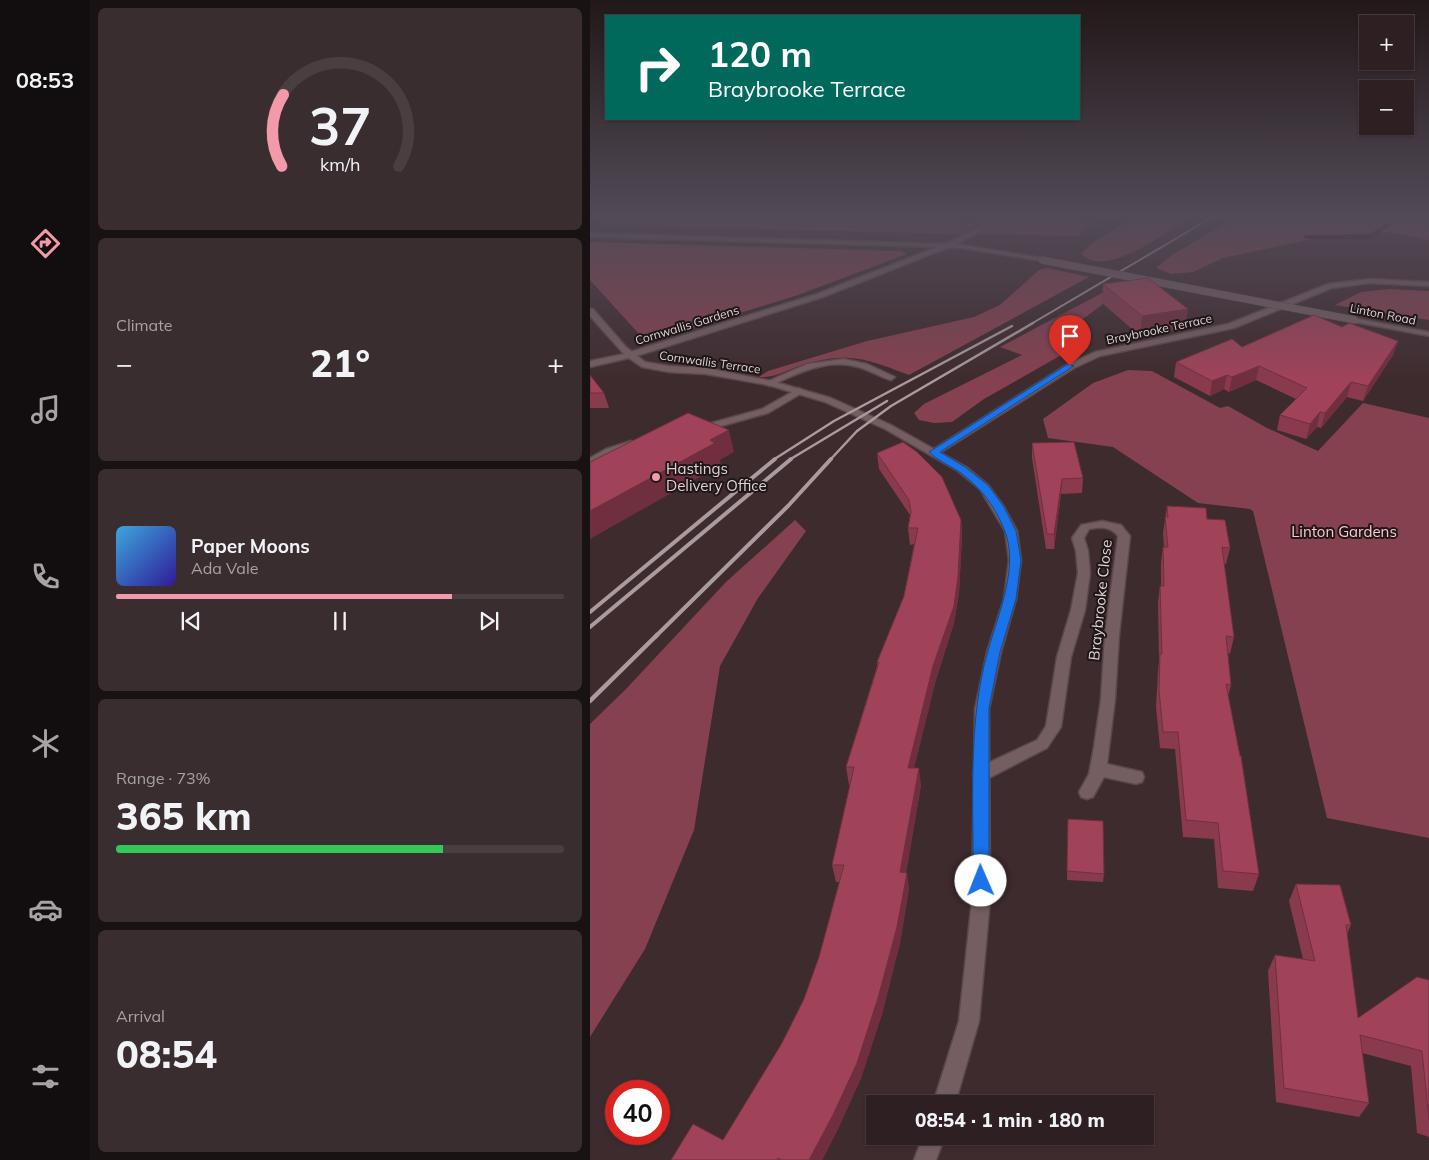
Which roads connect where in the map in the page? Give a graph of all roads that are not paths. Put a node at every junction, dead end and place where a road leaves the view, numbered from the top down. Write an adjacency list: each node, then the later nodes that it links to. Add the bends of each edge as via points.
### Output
1 (885, 272): 6 (street, Cornwallis Gardens, via 791,307)
2 (1105, 272): 5 (street, Linton Road, bridge)
3 (1429, 284): 13 (street, Braybrooke Terrace, via 1393,281 1331,286 1230,326 1098,354 1070,366)
4 (590, 311): 6 (street, Cornwallis Gardens)
5 (1429, 334)
6 (630, 355): 7 (street); 9 (street, Cornwallis Terrace, via 653,367 706,371)
7 (590, 364)
8 (891, 377): 9 (street, via 857,363 840,361 806,367)
9 (769, 383): 10 (street, Cornwallis Terrace)
10 (799, 391): 11 (street, via 765,411); 13 (street, Cornwallis Terrace, via 828,400 888,427)
11 (689, 431)
12 (642, 442): 14 (street, via 623,446)
13 (934, 452): 16 (street, Cornwallis Terrace, via 984,487 1011,531 1015,560 1010,599 982,708)
14 (590, 462)
15 (1098, 769): 16 (street, Braybrooke Close, via 1124,536 1121,530 1100,523 1085,527 1078,538 1084,573 1078,610 1064,657 1053,728 1042,744); 17 (street); 18 (street, Braybrooke Close)
16 (981, 774): 19 (street, Cornwallis Terrace, via 981,900 968,1020)
17 (1136, 777)
18 (1087, 792)
19 (947, 1095)
20 (931, 1145): 21 (street)
21 (925, 1160)

